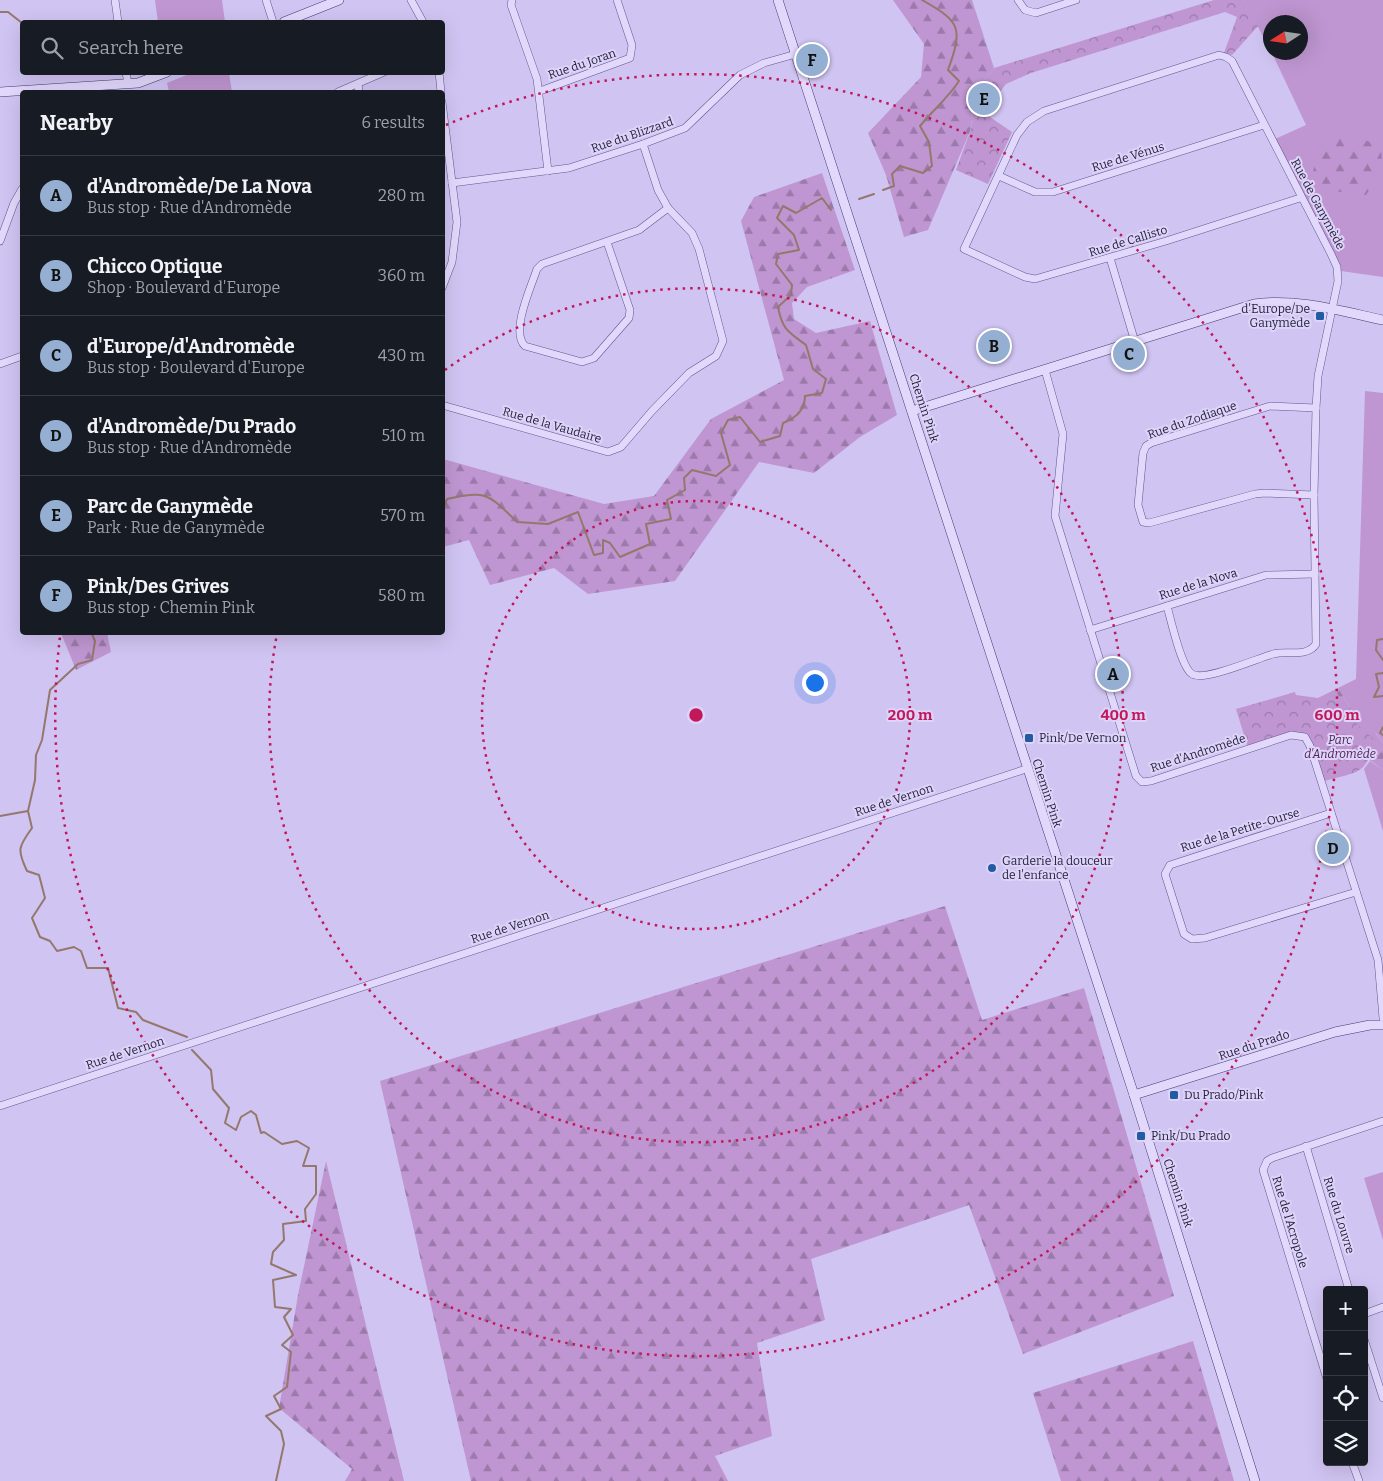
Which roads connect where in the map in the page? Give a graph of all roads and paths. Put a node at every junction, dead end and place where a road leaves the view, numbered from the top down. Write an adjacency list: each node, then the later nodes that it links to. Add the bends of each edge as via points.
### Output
1 (115, 0): 10 (street)
2 (266, 0): 11 (street)
3 (339, 0): 12 (main road)
4 (411, 0): 13 (street)
5 (512, 0): 25 (street, Rue du Joran)
6 (616, 0): 25 (street, Rue du Joran, via 632,45 630,58)
7 (778, 0): 14 (main road, Chemin Pink)
8 (1018, 0): 9 (street, via 1025,10 1036,12)
9 (1076, 0)
10 (118, 20)
11 (272, 20)
12 (289, 20)
13 (423, 20)
14 (796, 54): 30 (street, Rue du Blizzard, via 764,63 740,75 685,128); 50 (main road, Chemin Pink)
15 (126, 75): 19 (street)
16 (161, 75): 19 (main road)
17 (378, 75): 20 (street)
18 (439, 75): 24 (street)
19 (128, 84): 21 (main road)
20 (358, 84): 22 (street); 23 (street)
21 (50, 90)
22 (343, 90)
23 (359, 90)
24 (441, 90)
25 (540, 91): 31 (street, Rue du Joran)
26 (0, 92): 27 (main road)
27 (20, 92)
28 (1264, 125): 32 (street, Rue de Vénus, via 1053,192 1035,192); 32 (street, Rue de Ganymède, via 1232,62 1226,56 1218,55 1039,113 1021,130); 35 (street, Rue de Ganymède)
29 (445, 126): 33 (street)
30 (643, 144): 31 (street, Rue du Blizzard, via 570,168); 36 (street, Rue de la Vaudaire, via 658,190)
31 (548, 171): 33 (street, Rue du Blizzard)
32 (999, 176): 39 (street, Rue de Ganymède)
33 (452, 183): 41 (street, via 457,222 452,262)
34 (20, 192): 37 (street)
35 (1300, 198): 40 (street, Rue de Callisto); 42 (street, Rue de Ganymède, via 1336,267 1338,281)
36 (668, 208): 38 (street, via 639,230); 48 (street, Rue de la Vaudaire, via 692,233 699,248 723,341 716,356 689,373 621,447 608,452 593,449)
37 (0, 241)
38 (607, 242): 38 (street, via 542,264 537,269 518,331 520,342 582,362 594,358 629,318 630,310)
39 (964, 249): 40 (street, Rue de Callisto, via 1035,279)
40 (1110, 258): 44 (street)
41 (445, 280)
42 (1333, 310): 43 (main road); 44 (main road, via 1286,302 1254,304); 49 (street, Rue de Ganymède, via 1318,376)
43 (1383, 320)
44 (1135, 342): 47 (main road)
45 (20, 357): 46 (street)
46 (0, 364)
47 (1046, 370): 50 (main road); 54 (street, Rue d'Andromède, via 1063,434 1055,516)
48 (445, 405)
49 (1316, 408): 51 (street, Rue de Ganymède); 51 (street, Rue du Zodiaque, via 1270,406 1151,443 1143,453 1138,510 1143,522 1149,523 1266,492)
50 (912, 411): 55 (main road, Chemin Pink)
51 (1314, 495): 52 (street, Rue de Ganymède)
52 (1314, 574): 53 (street, Rue de la Nova, via 1266,575); 53 (street, Rue de Ganymède, via 1314,647 1306,652 1274,654 1207,675 1195,676 1187,669)
53 (1167, 606): 54 (street, Rue de la Nova)
54 (1090, 630): 56 (street, Rue d'Andromède, via 1136,776 1142,782 1297,734 1305,737 1310,746)
55 (1026, 769): 60 (main road, Chemin Pink); 61 (street, Rue de Vernon)
56 (1331, 813): 57 (street, Rue d'Andromède); 57 (street, Rue de la Petite-Ourse, via 1170,865 1165,874 1184,934 1192,939 1205,938)
57 (1356, 892): 58 (street, Rue d'Andromède, via 1379,966)
58 (1383, 1018)
59 (1383, 1025): 60 (main road, Rue du Prado, via 1335,1032)
60 (1134, 1095): 71 (main road, Chemin Pink)
61 (0, 1106)
62 (1383, 1121): 63 (street, Rue de l'Acropole)
63 (1306, 1146): 64 (street, Rue du Louvre); 68 (street, Rue de l'Acropole, via 1272,1158 1263,1170)
64 (1349, 1286)
65 (1383, 1307): 66 (street)
66 (1368, 1313)
67 (1368, 1351): 69 (street)
68 (1326, 1376)
69 (1383, 1398)
70 (1353, 1466): 72 (street)
71 (1255, 1481)
72 (1359, 1481)

